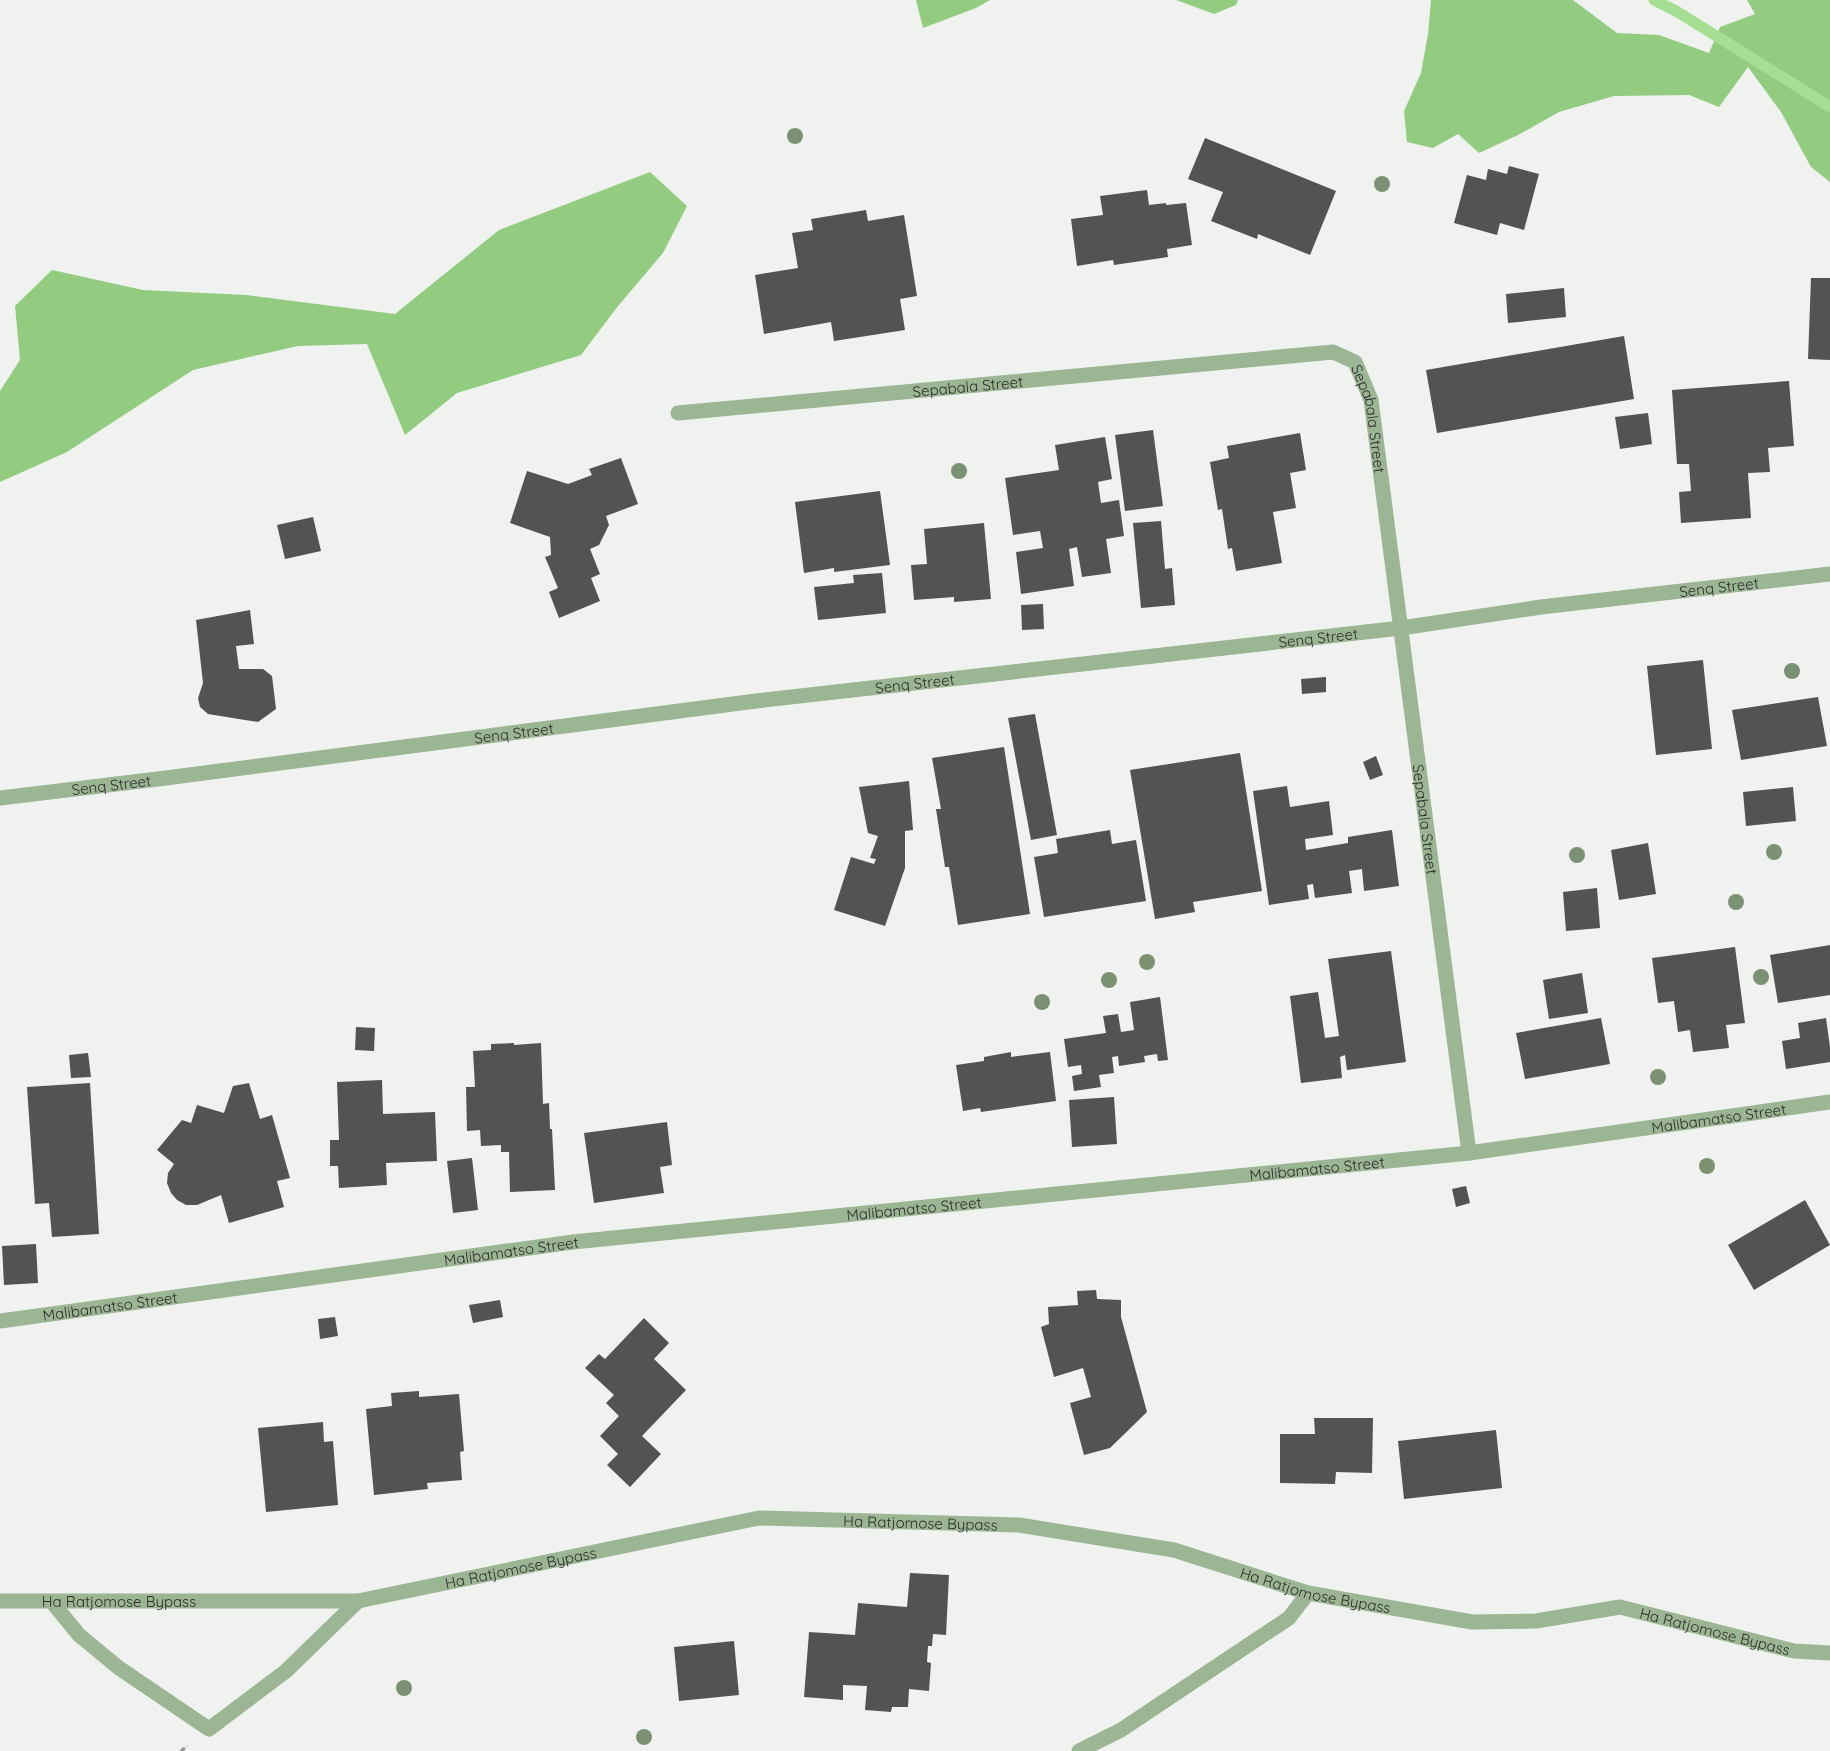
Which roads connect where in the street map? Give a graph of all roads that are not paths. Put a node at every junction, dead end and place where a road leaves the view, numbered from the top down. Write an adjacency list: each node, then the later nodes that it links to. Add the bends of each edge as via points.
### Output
1 (678, 413): 3 (street, Sepabala Street, via 1333,352 1355,362 1371,400)
2 (1830, 574): 3 (street, Senq Street, via 1541,607)
3 (1402, 628): 4 (street, Senq Street, via 756,701); 6 (street, Sepabala Street)
4 (0, 798)
5 (1830, 1102): 6 (street, Malibamatso Street)
6 (1469, 1153): 7 (street, Malibamatso Street, via 574,1242)
7 (0, 1321)
8 (1308, 1594): 10 (street, Ha Ratjomose Bypass, via 1174,1550 1019,1525 759,1518); 12 (street, Ha Ratjomose Bypass, via 1472,1622 1536,1620 1620,1607 1794,1651); 13 (street, via 1289,1618 1120,1730)
9 (0, 1601): 11 (street, Ha Ratjomose Bypass)
10 (358, 1601): 11 (street, Ha Ratjomose Bypass); 11 (street, via 286,1672 209,1730 119,1668 79,1635)
11 (52, 1602)
12 (1830, 1653)
13 (1079, 1751)

